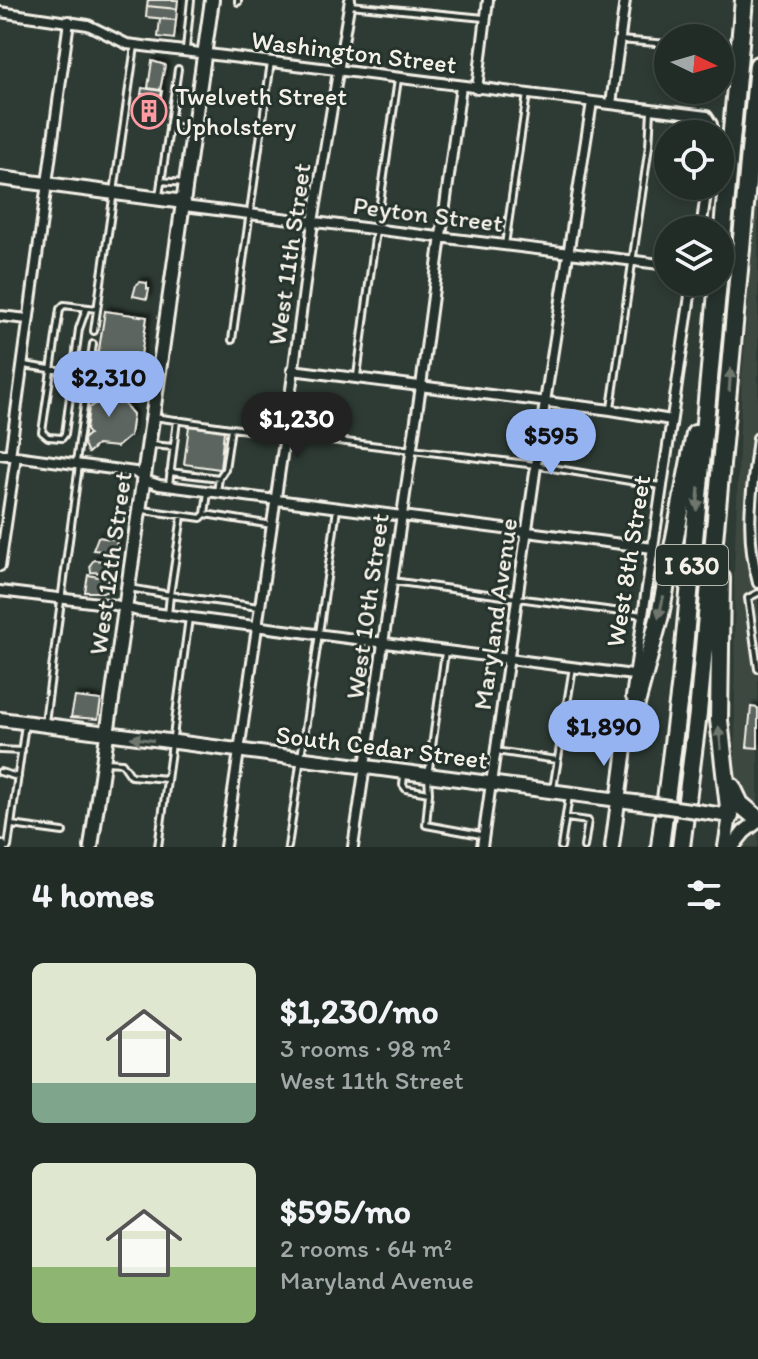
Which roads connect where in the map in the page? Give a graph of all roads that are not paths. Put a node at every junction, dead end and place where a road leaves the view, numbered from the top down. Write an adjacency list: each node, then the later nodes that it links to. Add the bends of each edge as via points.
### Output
1 (191, 0): 13 (lane)
2 (212, 0): 14 (main road, West 12th Street)
3 (488, 0): 8 (street)
4 (625, 0): 10 (street)
5 (744, 0): 38 (highway)
6 (350, 2): 8 (lane); 18 (street, West 11th Street)
7 (0, 12): 9 (street, Washington Street)
8 (486, 18): 21 (street)
9 (69, 21): 12 (street, Washington Street); 32 (street)
10 (620, 40): 11 (lane); 24 (street)
11 (654, 43)
12 (135, 46): 13 (street, Washington Street); 33 (lane)
13 (185, 52): 14 (street, Washington Street)
14 (205, 53): 15 (street, Washington Street); 28 (main road, West 12th Street)
15 (271, 62): 18 (street, Washington Street); 37 (lane)
16 (758, 65): 66 (highway, I 630, one-way to 16)
17 (178, 69): 27 (lane)
18 (338, 69): 19 (street, Washington Street); 39 (street, West 11th Street)
19 (398, 78): 20 (street, Washington Street); 35 (lane)
20 (461, 86): 21 (street, Washington Street); 41 (street, West 10th Street)
21 (477, 89): 22 (street, Washington Street)
22 (527, 94): 23 (street, Washington Street); 42 (lane)
23 (592, 102): 24 (street, Washington Street); 43 (street, Maryland Avenue)
24 (611, 104): 25 (street, Washington Street)
25 (652, 108): 26 (street, Washington Street); 44 (lane)
26 (710, 120)
27 (169, 126): 28 (lane); 30 (lane)
28 (194, 129): 31 (main road, West 12th Street)
29 (0, 178): 32 (main road, Peyton Street)
30 (161, 181): 31 (lane); 34 (lane)
31 (187, 184): 36 (main road, West 12th Street)
32 (47, 185): 33 (main road, Peyton Street); 51 (street)
33 (114, 192): 34 (main road, Peyton Street); 49 (lane)
34 (158, 198): 36 (main road, Peyton Street)
35 (380, 203)
36 (184, 204): 37 (street, Peyton Street); 65 (main road, West 12th Street)
37 (249, 214): 39 (street, Peyton Street); 54 (lane)
38 (724, 216)
39 (313, 222): 40 (street, Peyton Street); 58 (street, West 11th Street)
40 (376, 229): 41 (street, Peyton Street); 61 (lane)
41 (440, 237): 42 (street, Peyton Street); 62 (street, West 10th Street)
42 (505, 245): 43 (street, Peyton Street)
43 (570, 253): 44 (street, Peyton Street); 63 (street, Maryland Avenue)
44 (632, 261): 45 (street, Peyton Street); 64 (lane)
45 (654, 263)
46 (690, 296): 68 (street, West 8th Street)
47 (717, 296): 53 (highway, I 630)
48 (86, 309): 49 (lane); 57 (lane, via 60,309); 59 (lane)
49 (97, 309): 52 (lane)
50 (0, 316): 51 (street)
51 (28, 319): 56 (street)
52 (94, 331)
53 (713, 338): 120 (highway, one-way to 120, via 666,585); 157 (highway, I 630, one-way to 157)
54 (232, 340)
55 (93, 344): 60 (lane)
56 (22, 364): 57 (lane); 76 (street)
57 (51, 370): 59 (lane); 59 (lane, via 42,432 48,437 65,434)
58 (292, 370): 61 (street); 70 (street, West 11th Street)
59 (73, 373): 60 (lane)
60 (88, 375): 77 (lane)
61 (357, 378): 62 (street)
62 (421, 386): 63 (street); 75 (street, West 10th Street)
63 (545, 402): 64 (street); 78 (street, Maryland Avenue)
64 (611, 410): 68 (street)
65 (153, 416): 67 (lane); 72 (main road, West 12th Street)
66 (727, 416): 130 (highway, one-way to 66, via 718,670); 158 (highway, I 630)
67 (177, 420): 69 (lane); 74 (lane)
68 (671, 420): 83 (street, West 8th Street)
69 (231, 428): 70 (lane); 81 (lane)
70 (285, 435): 75 (lane); 85 (street, West 11th Street)
71 (758, 438): 73 (street)
72 (149, 445): 74 (lane); 80 (main road, West 12th Street)
73 (758, 445): 96 (street, via 749,543)
74 (173, 447): 79 (lane)
75 (411, 448): 78 (lane); 89 (street, West 10th Street)
76 (8, 456): 77 (street); 94 (street)
77 (78, 465): 80 (street, via 135,472); 101 (lane)
78 (537, 465): 83 (lane); 92 (street, Maryland Avenue)
79 (170, 472): 81 (lane); 82 (lane)
80 (144, 478): 82 (street); 87 (main road, West 12th Street)
81 (219, 478): 84 (lane)
82 (169, 486): 84 (street)
83 (662, 487): 93 (street, West 8th Street)
84 (212, 491): 85 (street); 88 (lane)
85 (276, 499): 86 (street); 91 (street, West 11th Street)
86 (338, 506): 89 (street); 109 (lane)
87 (140, 509): 90 (lane); 97 (main road, West 12th Street)
88 (205, 514): 90 (lane); 91 (lane)
89 (401, 514): 92 (street); 95 (street, West 10th Street)
90 (182, 516): 100 (lane)
91 (272, 525): 104 (street, West 11th Street)
92 (527, 532): 93 (street); 102 (street, Maryland Avenue)
93 (653, 548): 106 (street, West 8th Street)
94 (0, 566)
95 (392, 581): 102 (lane); 110 (street, West 10th Street)
96 (758, 583)
97 (129, 587): 100 (lane); 103 (main road, West 12th Street)
98 (0, 591): 101 (street)
99 (758, 593): 114 (lane, via 748,598)
100 (170, 595): 104 (lane); 105 (lane)
101 (61, 598): 103 (street); 118 (lane)
102 (517, 598): 106 (lane); 112 (street, Maryland Avenue)
103 (126, 607): 105 (street); 119 (main road, West 12th Street)
104 (260, 607): 108 (street, West 11th Street)
105 (168, 615): 107 (street)
106 (643, 615): 115 (street, West 8th Street)
107 (189, 618): 108 (street); 121 (lane)
108 (257, 626): 109 (street); 125 (street, West 11th Street)
109 (321, 635): 110 (street); 126 (lane)
110 (382, 642): 111 (street); 129 (street, West 10th Street)
111 (445, 650): 112 (street); 133 (lane)
112 (509, 657): 113 (street); 124 (street, Maryland Avenue)
113 (573, 666): 115 (street); 127 (lane)
114 (758, 669)
115 (633, 675): 120 (street, West 8th Street)
116 (0, 719): 117 (main road, South Cedar Street)
117 (26, 721): 118 (main road, South Cedar Street); 123 (lane)
118 (44, 724): 119 (main road, South Cedar Street)
119 (108, 734): 121 (main road, South Cedar Street, one-way to 119); 128 (main road, West 12th Street)
120 (626, 741): 140 (main road, West 8th Street)
121 (174, 743): 125 (main road, South Cedar Street); 135 (lane)
122 (0, 750): 123 (lane)
123 (22, 751): 134 (lane)
124 (495, 751): 127 (lane); 136 (street, Maryland Avenue)
125 (239, 752): 126 (main road, South Cedar Street); 150 (street, West 11th Street)
126 (300, 759): 129 (main road, South Cedar Street); 151 (lane)
127 (557, 760): 137 (lane)
128 (104, 761): 135 (lane, via 122,763 131,776); 148 (main road, West 12th Street)
129 (364, 768): 132 (main road, South Cedar Street); 152 (street, West 10th Street)
130 (725, 768): 141 (highway); 143 (highway, via 740,804)
131 (0, 772): 134 (lane)
132 (404, 773): 133 (main road, South Cedar Street); 138 (lane, via 404,788)
133 (428, 776): 136 (main road, South Cedar Street); 138 (lane)
134 (18, 777): 144 (lane)
135 (168, 779): 149 (lane)
136 (490, 783): 137 (main road, South Cedar Street); 146 (street, Maryland Avenue)
137 (553, 791): 139 (main road, South Cedar Street)
138 (429, 793): 146 (lane, via 429,827)
139 (569, 793): 140 (main road, South Cedar Street); 142 (lane)
140 (618, 800): 141 (main road, South Cedar Street, bridge); 156 (main road, West 8th Street)
141 (730, 816): 143 (street, South Cedar Street); 159 (main road)
142 (566, 818): 154 (lane); 155 (lane, via 588,821)
143 (758, 820): 160 (main road)
144 (12, 825): 145 (lane); 147 (lane)
145 (63, 832)
146 (484, 835): 153 (street, Maryland Avenue)
147 (8, 847)
148 (91, 847)
149 (158, 847)
150 (225, 847)
151 (288, 847)
152 (353, 847)
153 (482, 847)
154 (561, 847)
155 (584, 847)
156 (612, 847)
157 (660, 847)
158 (681, 847)
159 (725, 847)
160 (732, 847)

